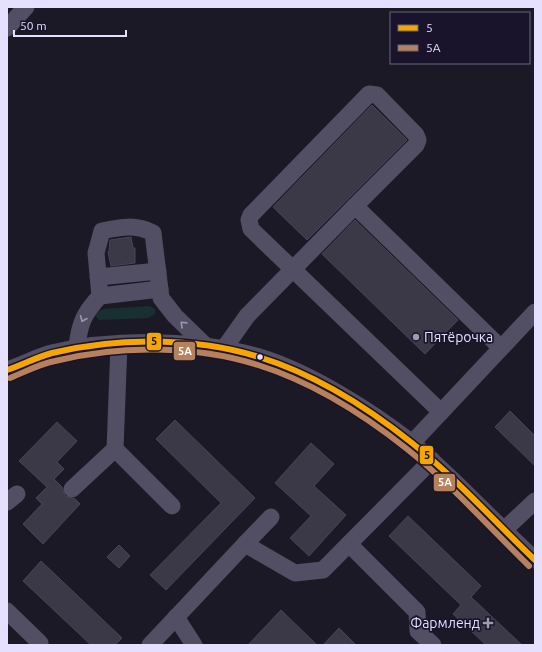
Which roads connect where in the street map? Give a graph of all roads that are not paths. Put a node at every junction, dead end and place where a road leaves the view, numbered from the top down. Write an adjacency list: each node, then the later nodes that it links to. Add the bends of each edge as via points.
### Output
1 (26, 7): 2 (street)
2 (7, 28)
3 (355, 206): 4 (street); 4 (street, via 416,145 418,140 416,135 373,93 369,94 251,215 251,229); 12 (street)
4 (293, 270): 13 (street); 15 (street)
5 (158, 271): 6 (street); 6 (street, via 153,233 142,227 126,226 102,231 96,253); 7 (street)
6 (98, 277): 8 (street)
7 (161, 293): 8 (street); 13 (street, one-way to 7, via 175,316)
8 (100, 296): 11 (street, one-way to 11, via 86,311 78,330)
9 (535, 312): 12 (street)
10 (119, 344): 11 (street); 13 (street, via 163,343); 17 (street)
11 (77, 348): 14 (street, via 51,353)
12 (501, 348): 15 (street)
13 (216, 349): 16 (street, via 258,357 281,365 320,384)
14 (7, 370)
15 (440, 412): 16 (street)
16 (412, 443): 18 (street)
17 (115, 449): 19 (street); 21 (street)
18 (432, 460): 23 (street); 25 (street)
19 (72, 489)
20 (535, 501): 23 (street)
21 (172, 506)
22 (271, 517): 24 (street)
23 (504, 530): 26 (street)
24 (245, 544): 25 (street, via 294,573 323,570); 28 (street)
25 (349, 544): 32 (street, via 417,612 418,631)
26 (535, 560)
27 (7, 611): 29 (street, via 40,643)
28 (176, 618): 30 (street); 31 (street)
29 (38, 645)
30 (150, 645)
31 (194, 645)
32 (433, 645)

